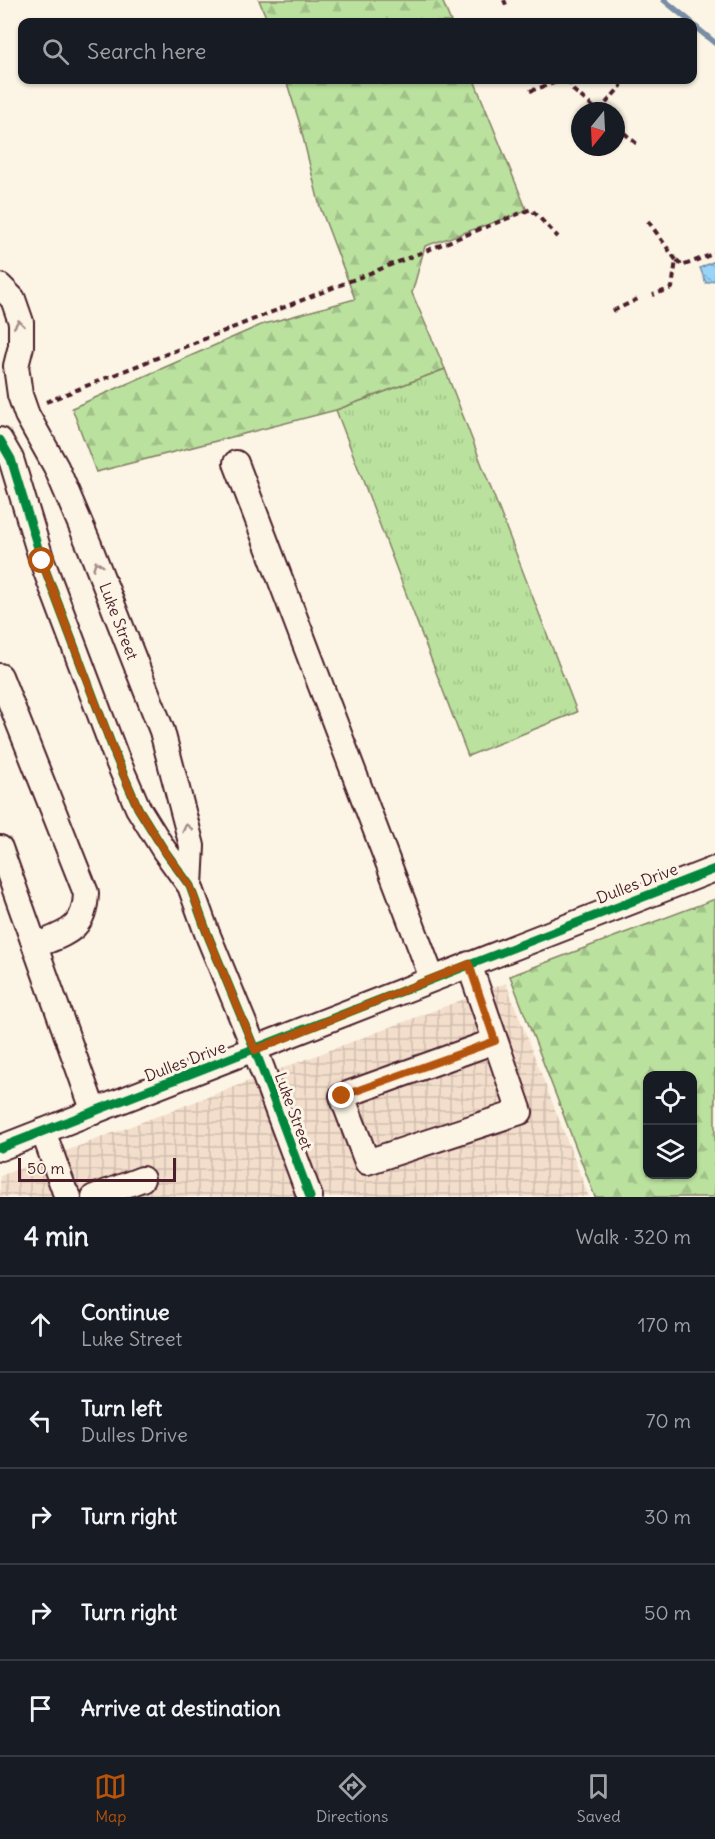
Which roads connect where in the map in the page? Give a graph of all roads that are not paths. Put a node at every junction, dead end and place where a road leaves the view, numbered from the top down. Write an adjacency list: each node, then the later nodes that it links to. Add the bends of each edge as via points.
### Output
1 (0, 286): 2 (street, Luke Street, one-way to 1, via 21,345 21,322 13,299)
2 (8, 375): 8 (street, Luke Street, one-way to 2, via 192,846 162,731 56,467)
3 (0, 440): 8 (street, Luke Street, via 11,459 42,561 134,797)
4 (236, 463): 11 (street)
5 (0, 676): 9 (street, via 86,894 82,920 72,930)
6 (0, 848): 9 (street)
7 (715, 869): 10 (street, Dulles Drive)
8 (190, 886): 13 (street, Luke Street)
9 (35, 946): 14 (street)
10 (469, 964): 11 (street, Dulles Drive); 12 (street)
11 (432, 978): 13 (street, Dulles Drive)
12 (495, 1041): 12 (street, via 520,1112 367,1162 342,1096)
13 (255, 1050): 14 (street, Dulles Drive); 20 (street, Luke Street)
14 (94, 1112): 15 (street, Dulles Drive)
15 (43, 1131): 16 (street, Dulles Drive); 18 (street)
16 (0, 1148)
17 (142, 1179): 19 (street)
18 (69, 1197)
19 (94, 1197)
20 (310, 1197)

